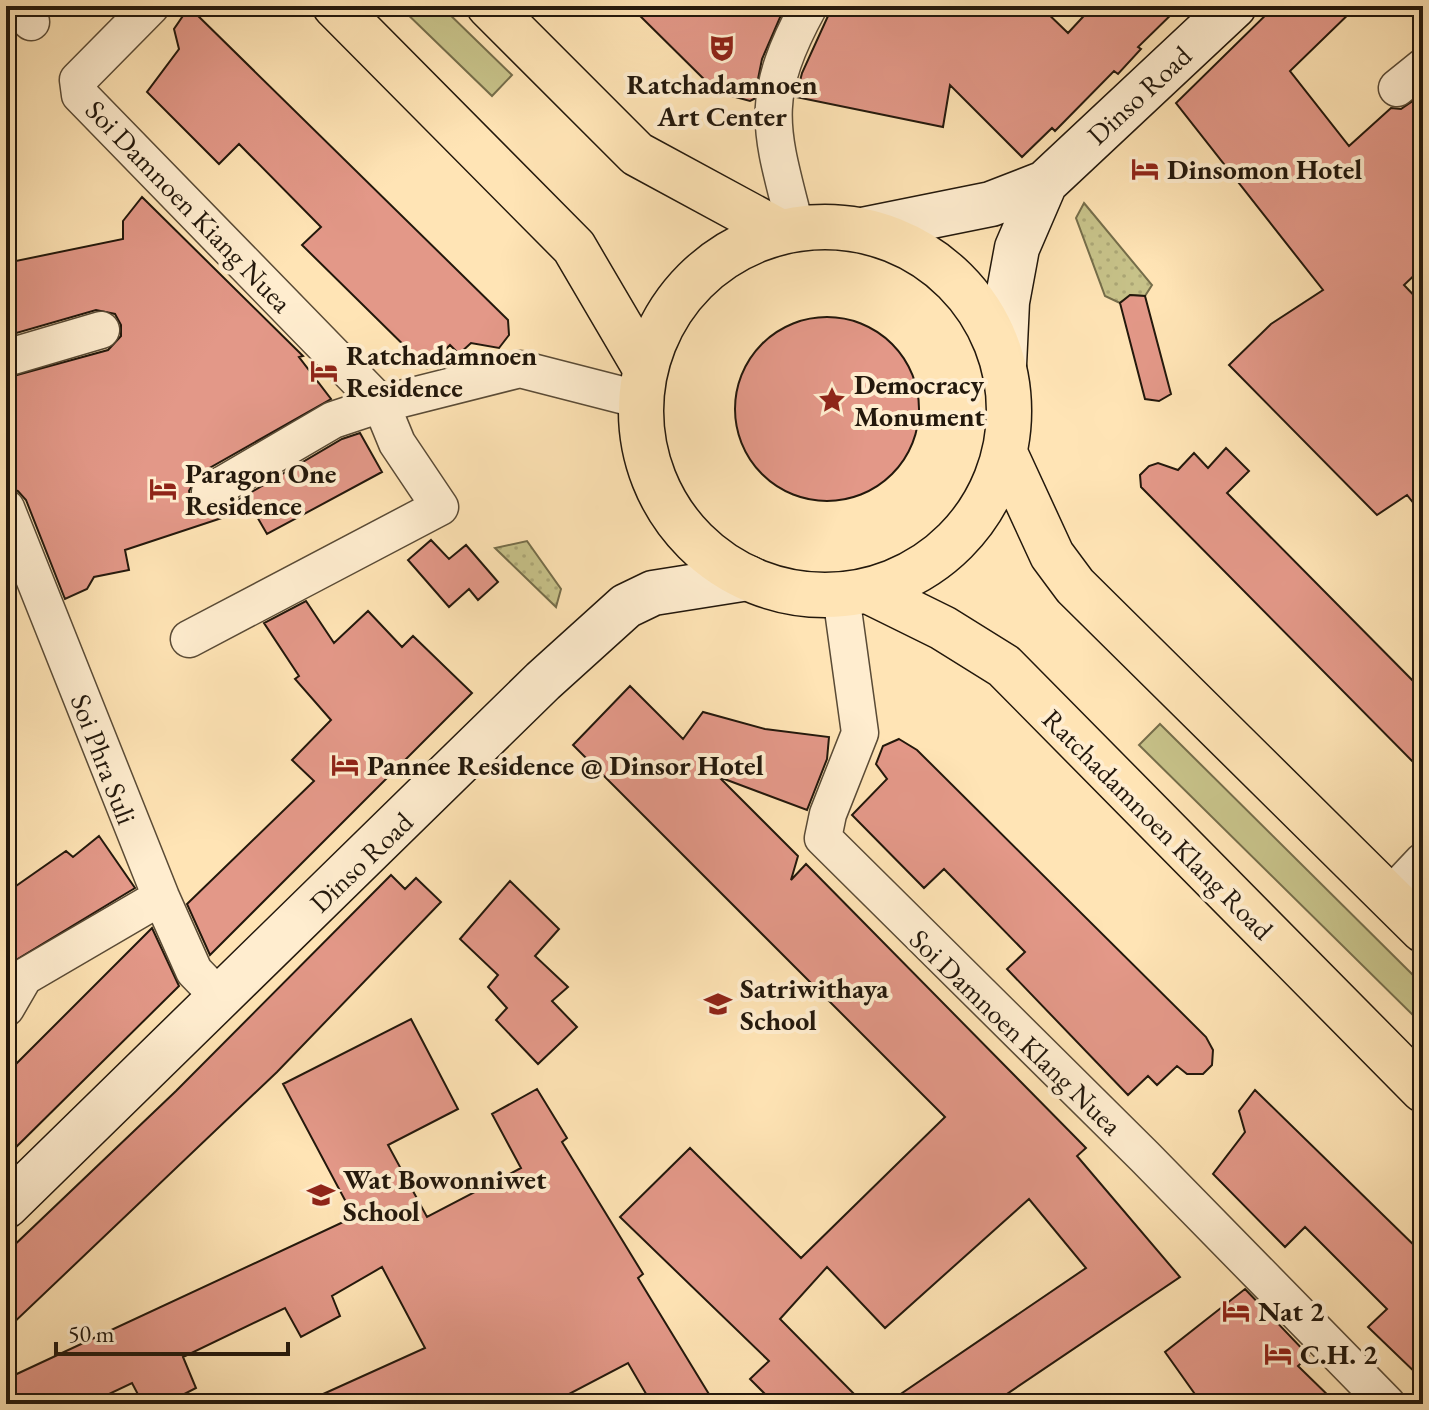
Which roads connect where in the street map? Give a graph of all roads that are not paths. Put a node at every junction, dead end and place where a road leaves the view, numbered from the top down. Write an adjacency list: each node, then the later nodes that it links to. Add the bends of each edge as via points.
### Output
1 (151, 6): 13 (street, Soi Damnoen Kiang Nuea, via 78,80 77,90)
2 (335, 6): 12 (main road, via 574,247)
3 (489, 6): 7 (main road, via 637,154)
4 (809, 6): 7 (street, via 779,70 772,107)
5 (1234, 6): 6 (main road, Dinso Road)
6 (1045, 183): 8 (main road, Dinso Road, via 991,204); 11 (main road, Dinso Road, via 1017,248)
7 (787, 230): 8 (main road); 12 (main road, via 729,253 689,289 666,316)
8 (862, 230): 11 (main road, via 921,254 964,290 988,325)
9 (101, 330): 10 (street)
10 (6, 358)
11 (1004, 365): 14 (main road, via 1010,410)
12 (643, 384): 13 (street, via 520,369); 17 (main road, via 644,445 660,493 697,543)
13 (381, 404): 15 (street, via 333,420); 19 (street, via 397,443 440,507)
14 (1005, 453): 18 (main road, via 992,490 970,526 931,563 899,580); 22 (main road, via 1052,555 1075,586)
15 (210, 492)
16 (6, 508): 21 (street, Soi Phra Suli)
17 (748, 578): 18 (main road, via 792,592); 24 (main road, Dinso Road, via 653,593 626,606)
18 (855, 593): 26 (main road, Ratchadamnoen Klang Road, via 943,628 1004,666); 28 (street, Soi Damnoen Klang Nuea, via 860,733 823,838)
19 (189, 639)
20 (1423, 861): 22 (street)
21 (161, 897): 24 (street, Soi Phra Suli, via 194,971); 25 (street, via 24,977)
22 (1389, 897): 23 (main road)
23 (1423, 930)
24 (221, 999): 27 (main road, Dinso Road)
25 (6, 1008)
26 (1423, 1090)
27 (6, 1206)
28 (1387, 1404)

